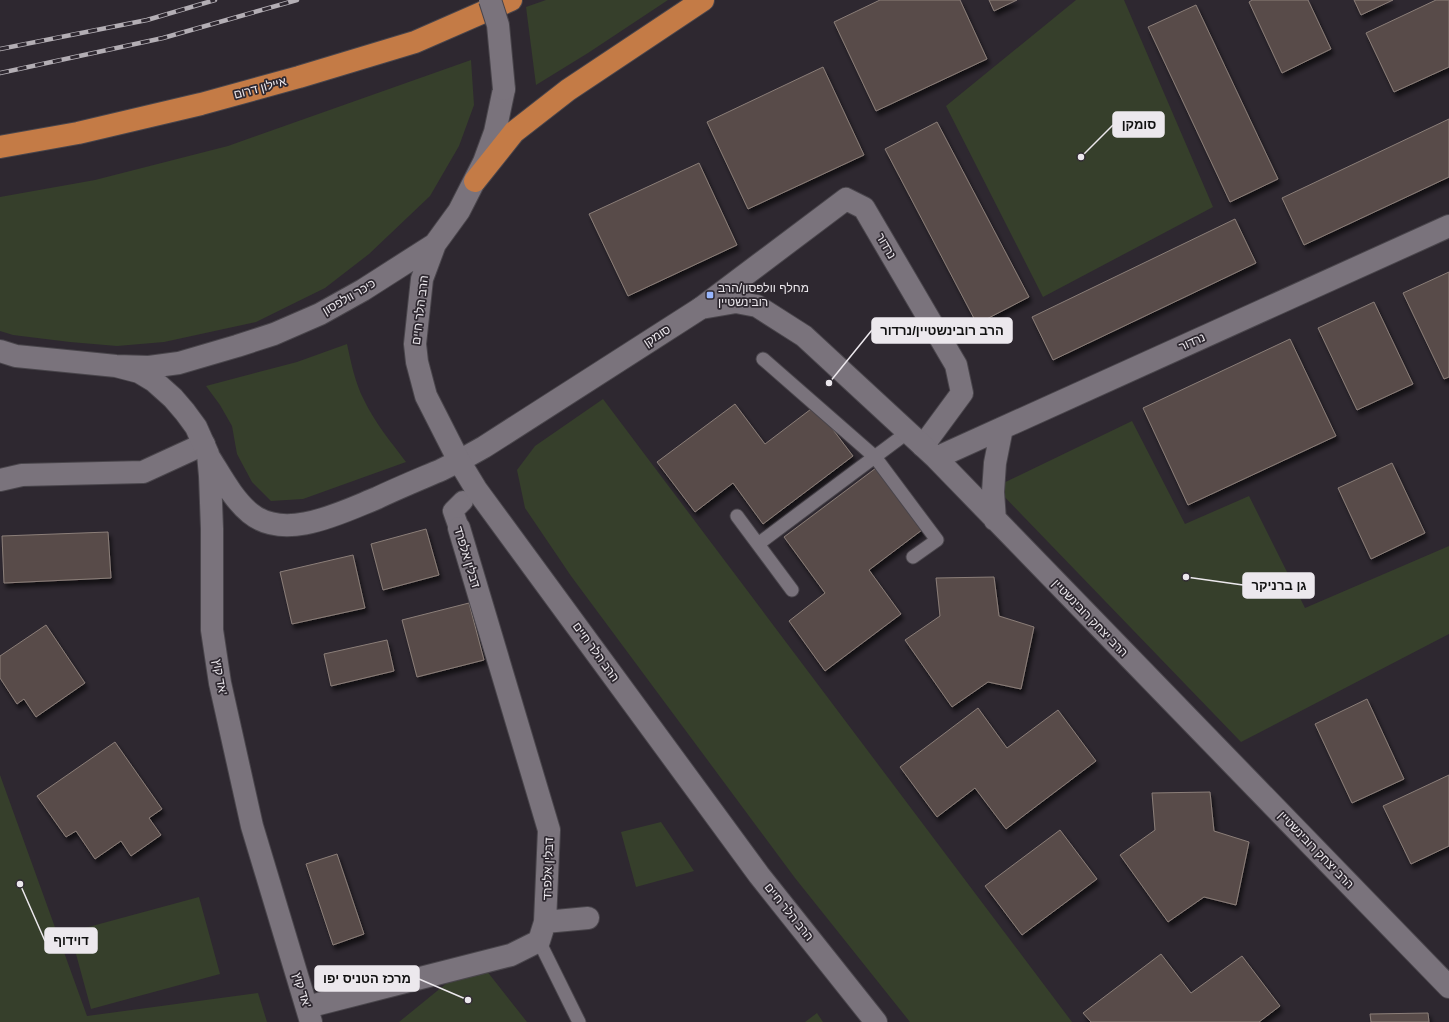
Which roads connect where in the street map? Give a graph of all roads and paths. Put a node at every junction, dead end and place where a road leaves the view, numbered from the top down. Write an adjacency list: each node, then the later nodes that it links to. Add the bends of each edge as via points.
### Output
1 (490, 0): 5 (street, כיכר וולפסון, bridge, via 498,25 504,89 495,132)
2 (511, 0): 4 (highway, איילון דרום, via 415,42 299,77 202,104 86,131)
3 (703, 0): 5 (highway, via 568,90 514,132)
4 (0, 147)
5 (475, 181): 8 (street, כיכר וולפסון, via 459,211)
6 (846, 199): 9 (street, סומקן); 14 (street, נרדור, via 864,208 956,365 962,392)
7 (1449, 226): 13 (street, נרדור)
8 (435, 244): 12 (street, כיכר וולפסון, via 363,290 320,314 274,334 179,363 149,367); 17 (street, הרב הלר חיים, via 422,279 415,344 426,396)
9 (701, 308): 14 (street, הרב יצחק רובינשטיין, via 736,302 757,306 804,336); 17 (street, סומקן)
10 (5, 354): 12 (street, כיכר וולפסון)
11 (763, 359): 16 (lane)
12 (116, 366): 15 (street, אד קוץ', via 139,372 173,398 196,427)
13 (1002, 428): 14 (street, נרדור); 21 (street, via 995,463)
14 (922, 445): 16 (lane); 21 (street, הרב יצחק רובינשטיין)
15 (206, 449): 17 (street, סומקן, via 230,490 251,514 267,522 283,525 328,518); 18 (street, via 143,472 22,474); 29 (street, אד קוץ', via 212,529 212,630 220,683 252,826)
16 (875, 457): 23 (lane); 24 (lane, via 937,540)
17 (459, 461): 31 (street, הרב הלר חיים, via 481,495 759,875)
18 (0, 480)
19 (463, 501): 22 (street, דבלין אלפרד, via 453,511)
20 (737, 516): 23 (lane)
21 (995, 520): 28 (street, הרב יצחק רובינשטיין)
22 (459, 528): 27 (street, דבלין אלפרד, via 549,830)
23 (758, 544): 25 (lane)
24 (914, 557)
25 (792, 590)
26 (588, 918): 27 (street)
27 (542, 931): 29 (street, via 511,955); 30 (lane)
28 (1449, 987)
29 (309, 1014)
30 (579, 1022)
31 (876, 1022)

